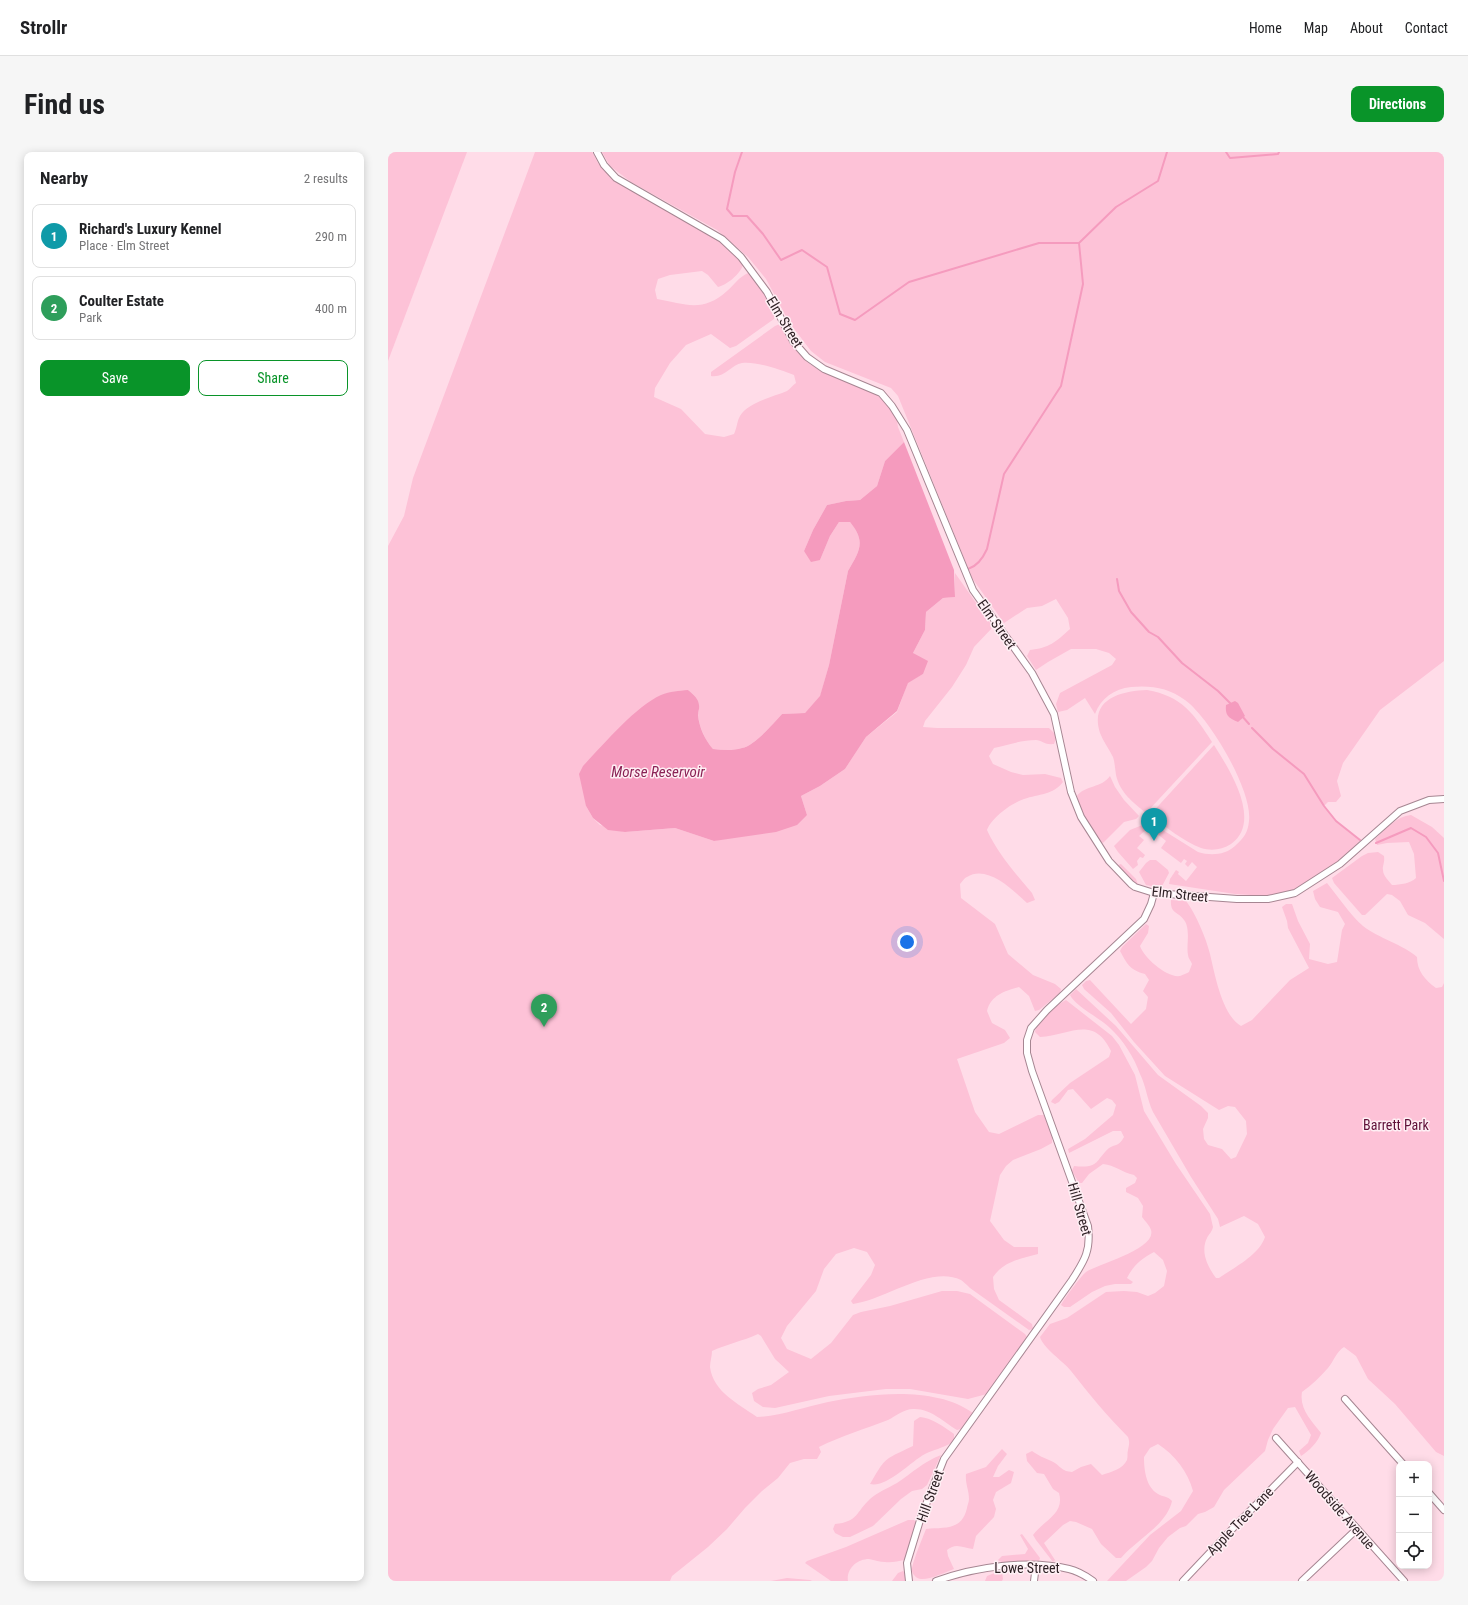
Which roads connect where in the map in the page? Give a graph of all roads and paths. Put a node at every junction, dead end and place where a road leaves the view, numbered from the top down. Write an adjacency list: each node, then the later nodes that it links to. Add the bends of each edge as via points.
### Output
1 (597, 152): 3 (street, Elm Street, via 604,165 616,178 722,239 742,256 767,292 793,341 807,357 824,369 881,393 892,406 907,430 973,590 1032,673 1054,714 1071,792 1081,817 1106,856 1126,880 1135,887)
2 (1444, 799): 3 (street, Elm Street, via 1429,800 1400,811 1340,864 1295,893 1268,900)
3 (1154, 892): 12 (street, Hill Street, via 1144,919 1030,1028 1026,1040 1027,1053 1088,1226 1088,1253 1072,1280 944,1459 921,1517 907,1563)
4 (1345, 1399): 6 (street)
5 (1276, 1438): 7 (street, Woodside Avenue)
6 (1400, 1461)
7 (1298, 1462): 10 (street, Woodside Avenue); 16 (street, Apple Tree Lane)
8 (1432, 1496): 9 (street)
9 (1444, 1510)
10 (1357, 1529): 17 (street); 18 (street, Woodside Avenue)
11 (1036, 1565): 13 (street, Lowe Street, via 989,1568); 14 (street); 15 (street, Lowe Street, via 1070,1569)
12 (909, 1581)
13 (936, 1581)
14 (1034, 1581)
15 (1093, 1581)
16 (1183, 1581)
17 (1302, 1581)
18 (1404, 1581)

